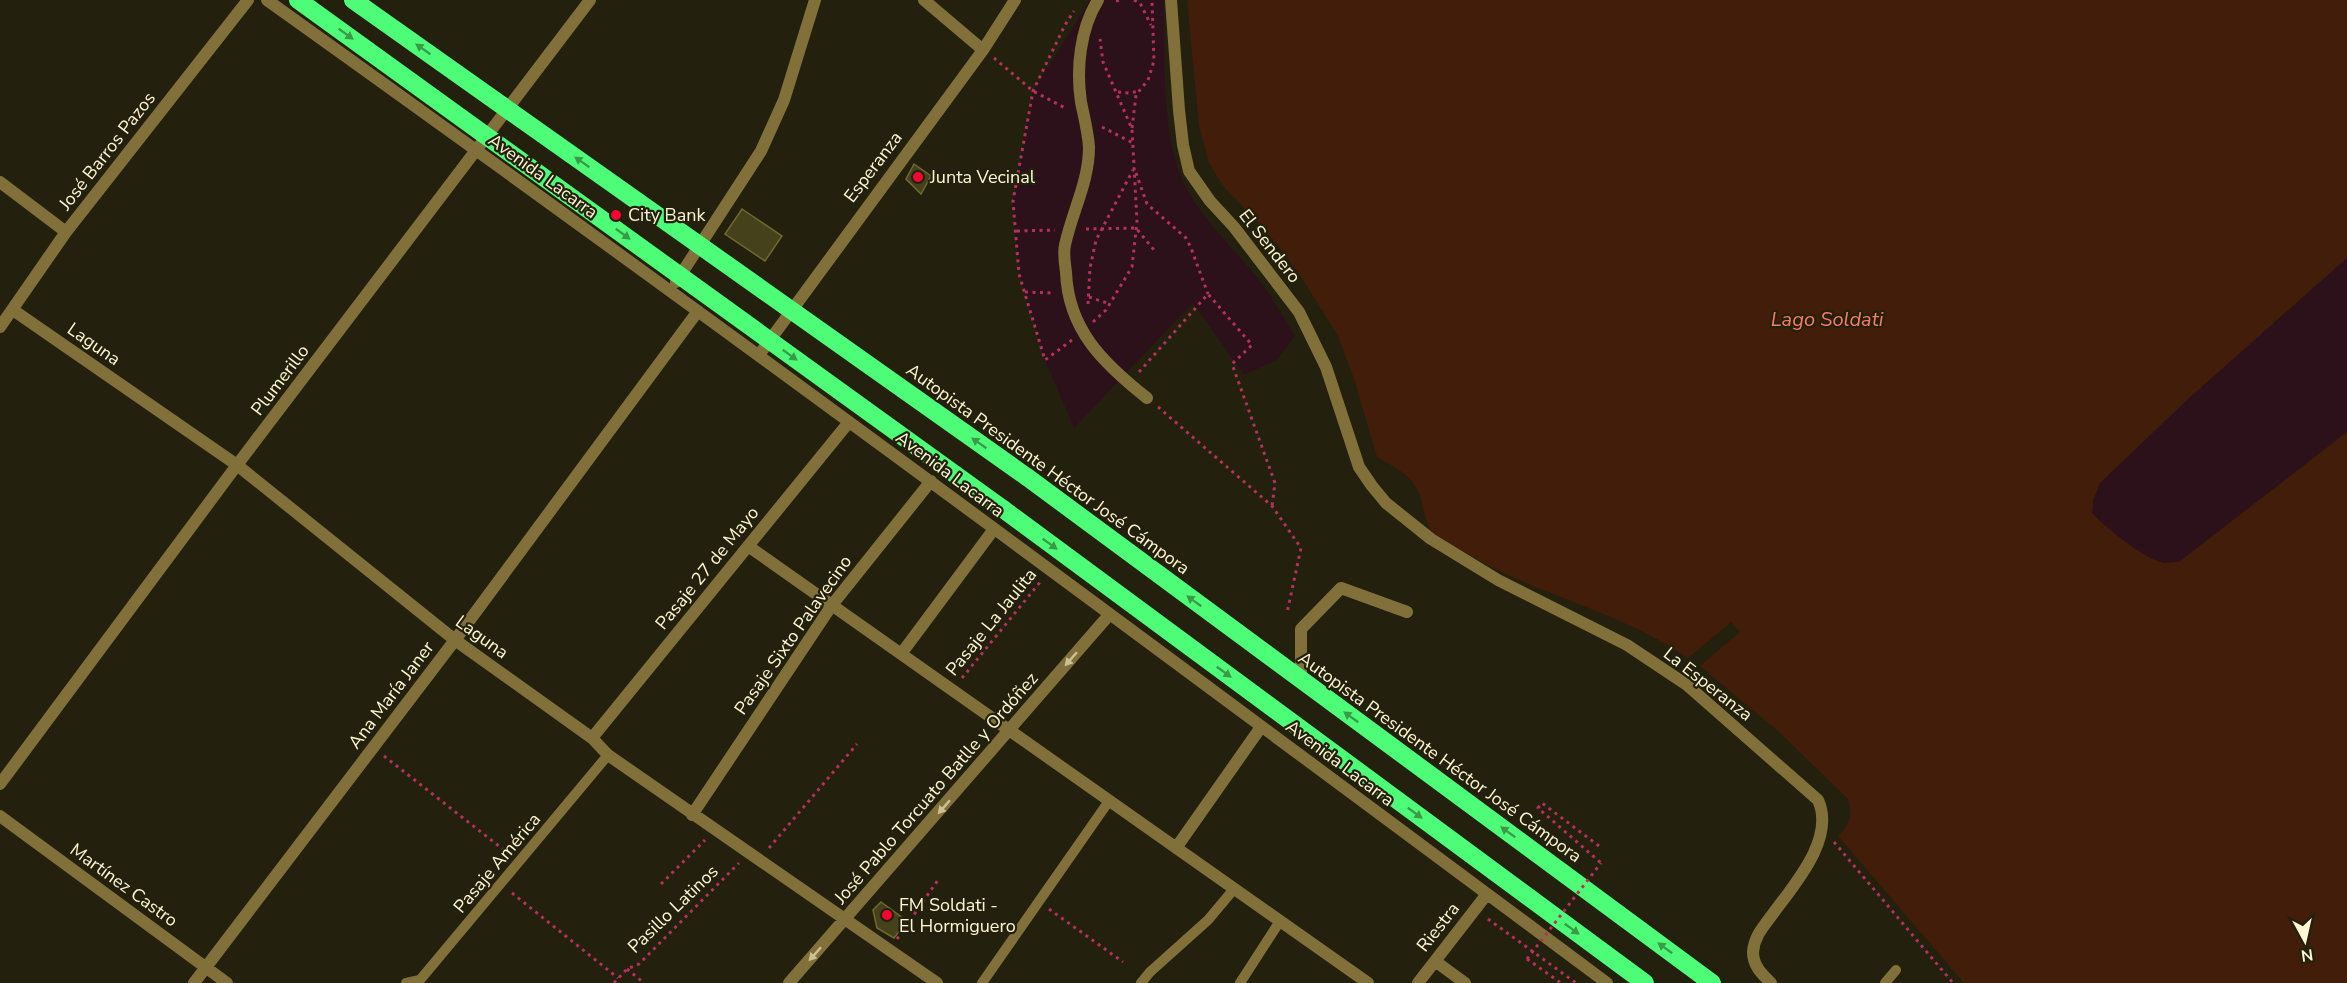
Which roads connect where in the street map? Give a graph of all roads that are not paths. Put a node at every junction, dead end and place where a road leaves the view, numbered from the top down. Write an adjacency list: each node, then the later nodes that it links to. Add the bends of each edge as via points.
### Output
1 (248, 0): 14 (street, José Barros Pazos)
2 (267, 0): 12 (street, Avenida Lacarra)
3 (298, 0): 62 (highway, one-way to 62, bridge, via 1004,509)
4 (353, 0): 32 (highway, Autopista Presidente Héctor José Cámpora, one-way to 4, bridge, via 1026,477)
5 (590, 0): 12 (street, Plumerillo)
6 (815, 0): 15 (street, via 784,100 761,151)
7 (924, 0): 11 (street)
8 (1015, 0): 11 (street, Esperanza)
9 (1098, 0): 20 (street, via 1088,19 1080,58 1081,100 1089,147 1083,189 1064,247 1067,292 1082,333)
10 (1171, 0): 24 (street, El Sendero, via 1179,110 1189,171 1299,312 1326,368 1359,467)
11 (983, 50): 19 (street, Esperanza)
12 (478, 150): 15 (street, Avenida Lacarra); 22 (street, Plumerillo)
13 (0, 182): 14 (street)
14 (66, 232): 16 (street, José Barros Pazos)
15 (669, 291): 17 (street, Avenida Lacarra)
16 (13, 310): 18 (street, José Barros Pazos); 22 (street, Laguna)
17 (698, 311): 19 (street, Avenida Lacarra); 30 (street, Ana María Janer)
18 (0, 327)
19 (759, 355): 21 (street, Avenida Lacarra)
20 (1147, 398)
21 (849, 422): 23 (street, Avenida Lacarra); 26 (street, Pasaje 27 de Mayo)
22 (237, 465): 30 (street, Laguna); 37 (street, Plumerillo)
23 (930, 481): 25 (street, Avenida Lacarra); 27 (street, Pasaje Sixto Palavecino)
24 (1386, 503): 64 (street, La Esperanza, via 1431,539 1498,580 1627,645 1687,686 1818,800 1823,811 1821,831 1808,865 1757,935 1753,953 1757,969)
25 (994, 529): 29 (street, Avenida Lacarra); 31 (street)
26 (748, 546): 27 (street); 35 (street, Pasaje 27 de Mayo)
27 (832, 605): 31 (street); 39 (street, Pasaje Sixto Palavecino)
28 (1407, 612): 32 (street, via 1341,588 1301,628)
29 (1109, 615): 33 (street, Avenida Lacarra); 34 (street, José Pablo Torcuato Batlle y Ordóñez, one-way to 34)
30 (455, 640): 35 (street, Laguna); 47 (street, Ana María Janer)
31 (901, 654): 34 (street)
32 (1300, 680): 63 (highway, Autopista Presidente Héctor José Cámpora, one-way to 32)
33 (1261, 727): 41 (street); 43 (street, Avenida Lacarra)
34 (1010, 731): 38 (street); 44 (street, José Pablo Torcuato Batlle y Ordóñez, one-way to 44)
35 (592, 738): 36 (street, Laguna)
36 (608, 755): 39 (street, Laguna); 49 (lane, Pasaje América)
37 (0, 784)
38 (1109, 801): 41 (street); 55 (lane)
39 (692, 815): 44 (street, Laguna)
40 (0, 816): 47 (street, Martínez Castro)
41 (1176, 848): 42 (street)
42 (1234, 889): 45 (street); 56 (lane, via 1208,920)
43 (1487, 894): 46 (street, Riestra); 61 (street, Avenida Lacarra)
44 (845, 921): 53 (street, José Pablo Torcuato Batlle y Ordóñez, one-way to 53); 54 (street, Laguna)
45 (1280, 921): 57 (lane); 58 (street)
46 (1435, 961): 59 (street, Riestra); 60 (street)
47 (206, 967): 50 (street, Ana María Janer); 51 (street, Martínez Castro)
48 (1896, 970): 65 (lane)
49 (422, 981): 52 (lane, Pasaje América)
50 (194, 983)
51 (227, 983)
52 (406, 983)
53 (789, 983)
54 (937, 983)
55 (982, 983)
56 (1141, 983)
57 (1240, 983)
58 (1368, 983)
59 (1418, 983)
60 (1465, 983)
61 (1607, 983)
62 (1645, 983)
63 (1712, 983)
64 (1772, 983)
65 (1885, 983)

